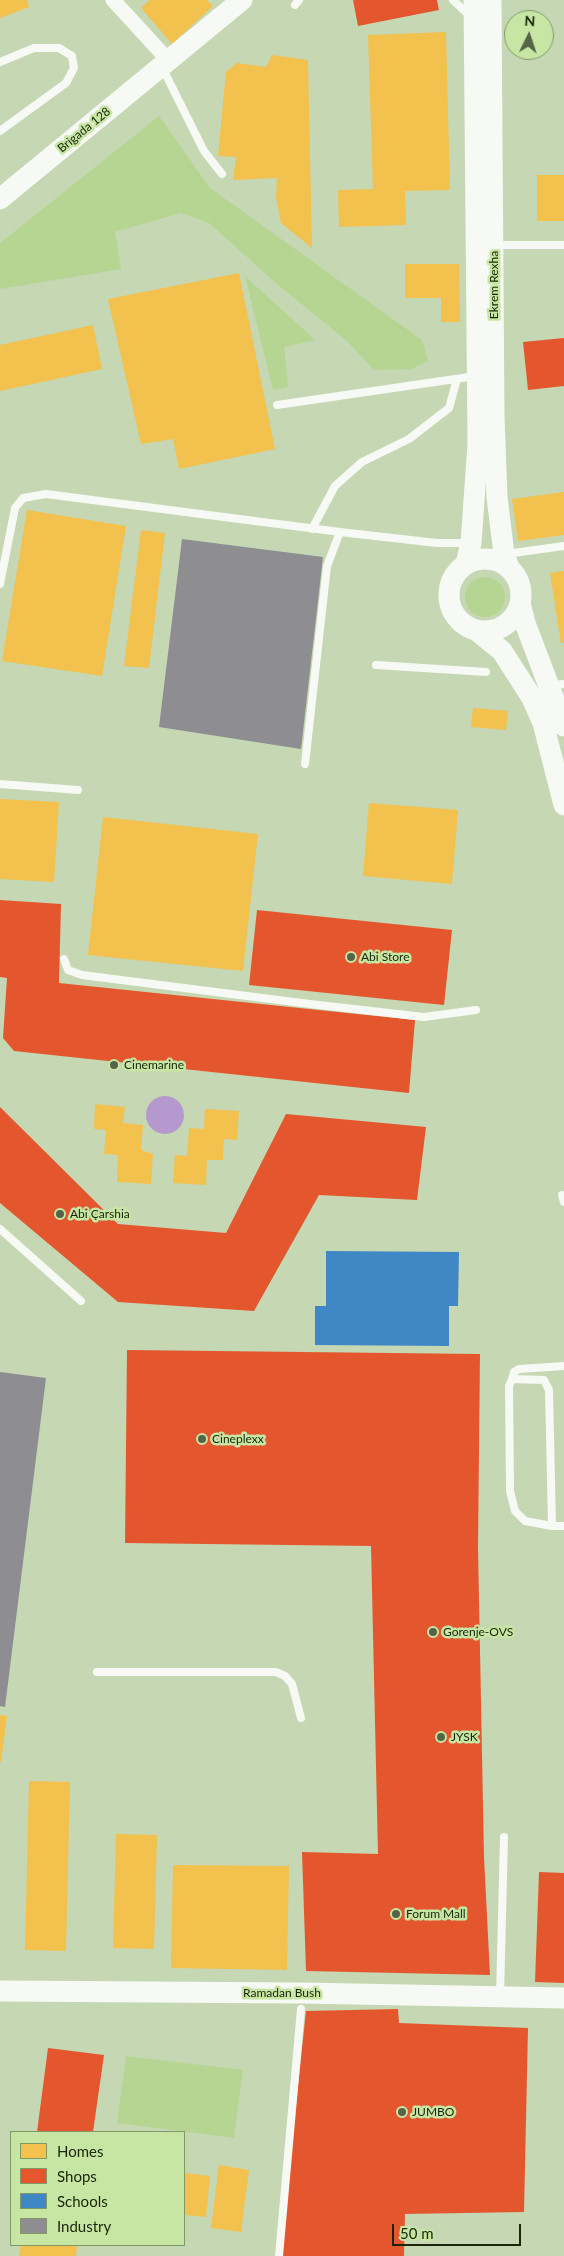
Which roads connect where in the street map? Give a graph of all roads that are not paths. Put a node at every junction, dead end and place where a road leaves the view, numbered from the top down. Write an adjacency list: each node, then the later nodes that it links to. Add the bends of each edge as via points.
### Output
1 (113, 0): 7 (street)
2 (242, 0): 7 (street, Brigada 128)
3 (453, 0): 5 (lane)
4 (491, 0): 12 (street, Ekrem Rexha)
5 (473, 10): 13 (street, Ekrem Rexha)
6 (0, 62): 8 (lane, via 34,48 59,48 72,56 74,68 66,83)
7 (165, 64): 9 (lane, via 204,151); 10 (street, Brigada 128)
8 (0, 131)
9 (222, 174)
10 (0, 199)
11 (564, 245): 12 (lane)
12 (494, 246): 20 (street, Ekrem Rexha, via 497,497)
13 (478, 376): 14 (lane); 18 (street, Ekrem Rexha, via 478,444)
14 (457, 379): 15 (lane); 16 (lane, via 449,408 409,439 362,462 335,486)
15 (277, 405)
16 (312, 529): 17 (lane); 22 (lane, via 46,494 31,496 24,498 15,508)
17 (340, 532): 18 (lane, via 437,543); 29 (lane, via 327,566)
18 (471, 543): 21 (street, Ekrem Rexha)
19 (564, 546): 20 (lane)
20 (507, 561): 21 (street, via 488,559); 23 (street, Ekrem Rexha, via 519,584)
21 (466, 564): 24 (street, Ekrem Rexha, via 456,572 448,595 450,607 460,622)
22 (0, 584)
23 (520, 603): 24 (street, via 508,623 488,631); 27 (street, Ekrem Rexha, via 525,623)
24 (476, 630): 32 (street, Ekrem Rexha, via 502,651 532,698 543,723)
25 (376, 666): 26 (lane)
26 (486, 672)
27 (556, 684): 28 (street, Ekrem Rexha)
28 (564, 726)
29 (305, 764)
30 (0, 784): 31 (lane)
31 (78, 790)
32 (564, 804)
33 (64, 959): 34 (lane, via 68,970 82,975 310,1004 424,1017)
34 (476, 1010)
35 (0, 1229): 36 (lane)
36 (81, 1301)
37 (564, 1366): 38 (lane, via 519,1369)
38 (512, 1379): 39 (lane, via 510,1491 515,1511 525,1521); 39 (lane, via 544,1380 550,1390)
39 (552, 1526): 40 (lane)
40 (564, 1526)
41 (97, 1672): 42 (lane, via 276,1672 292,1684)
42 (301, 1718)
43 (504, 1837): 45 (lane)
44 (0, 1991): 45 (street, Ramadan Bush)
45 (500, 1996): 46 (street, Ramadan Bush)
46 (564, 1998)
47 (301, 2010): 48 (lane)
48 (279, 2256)

